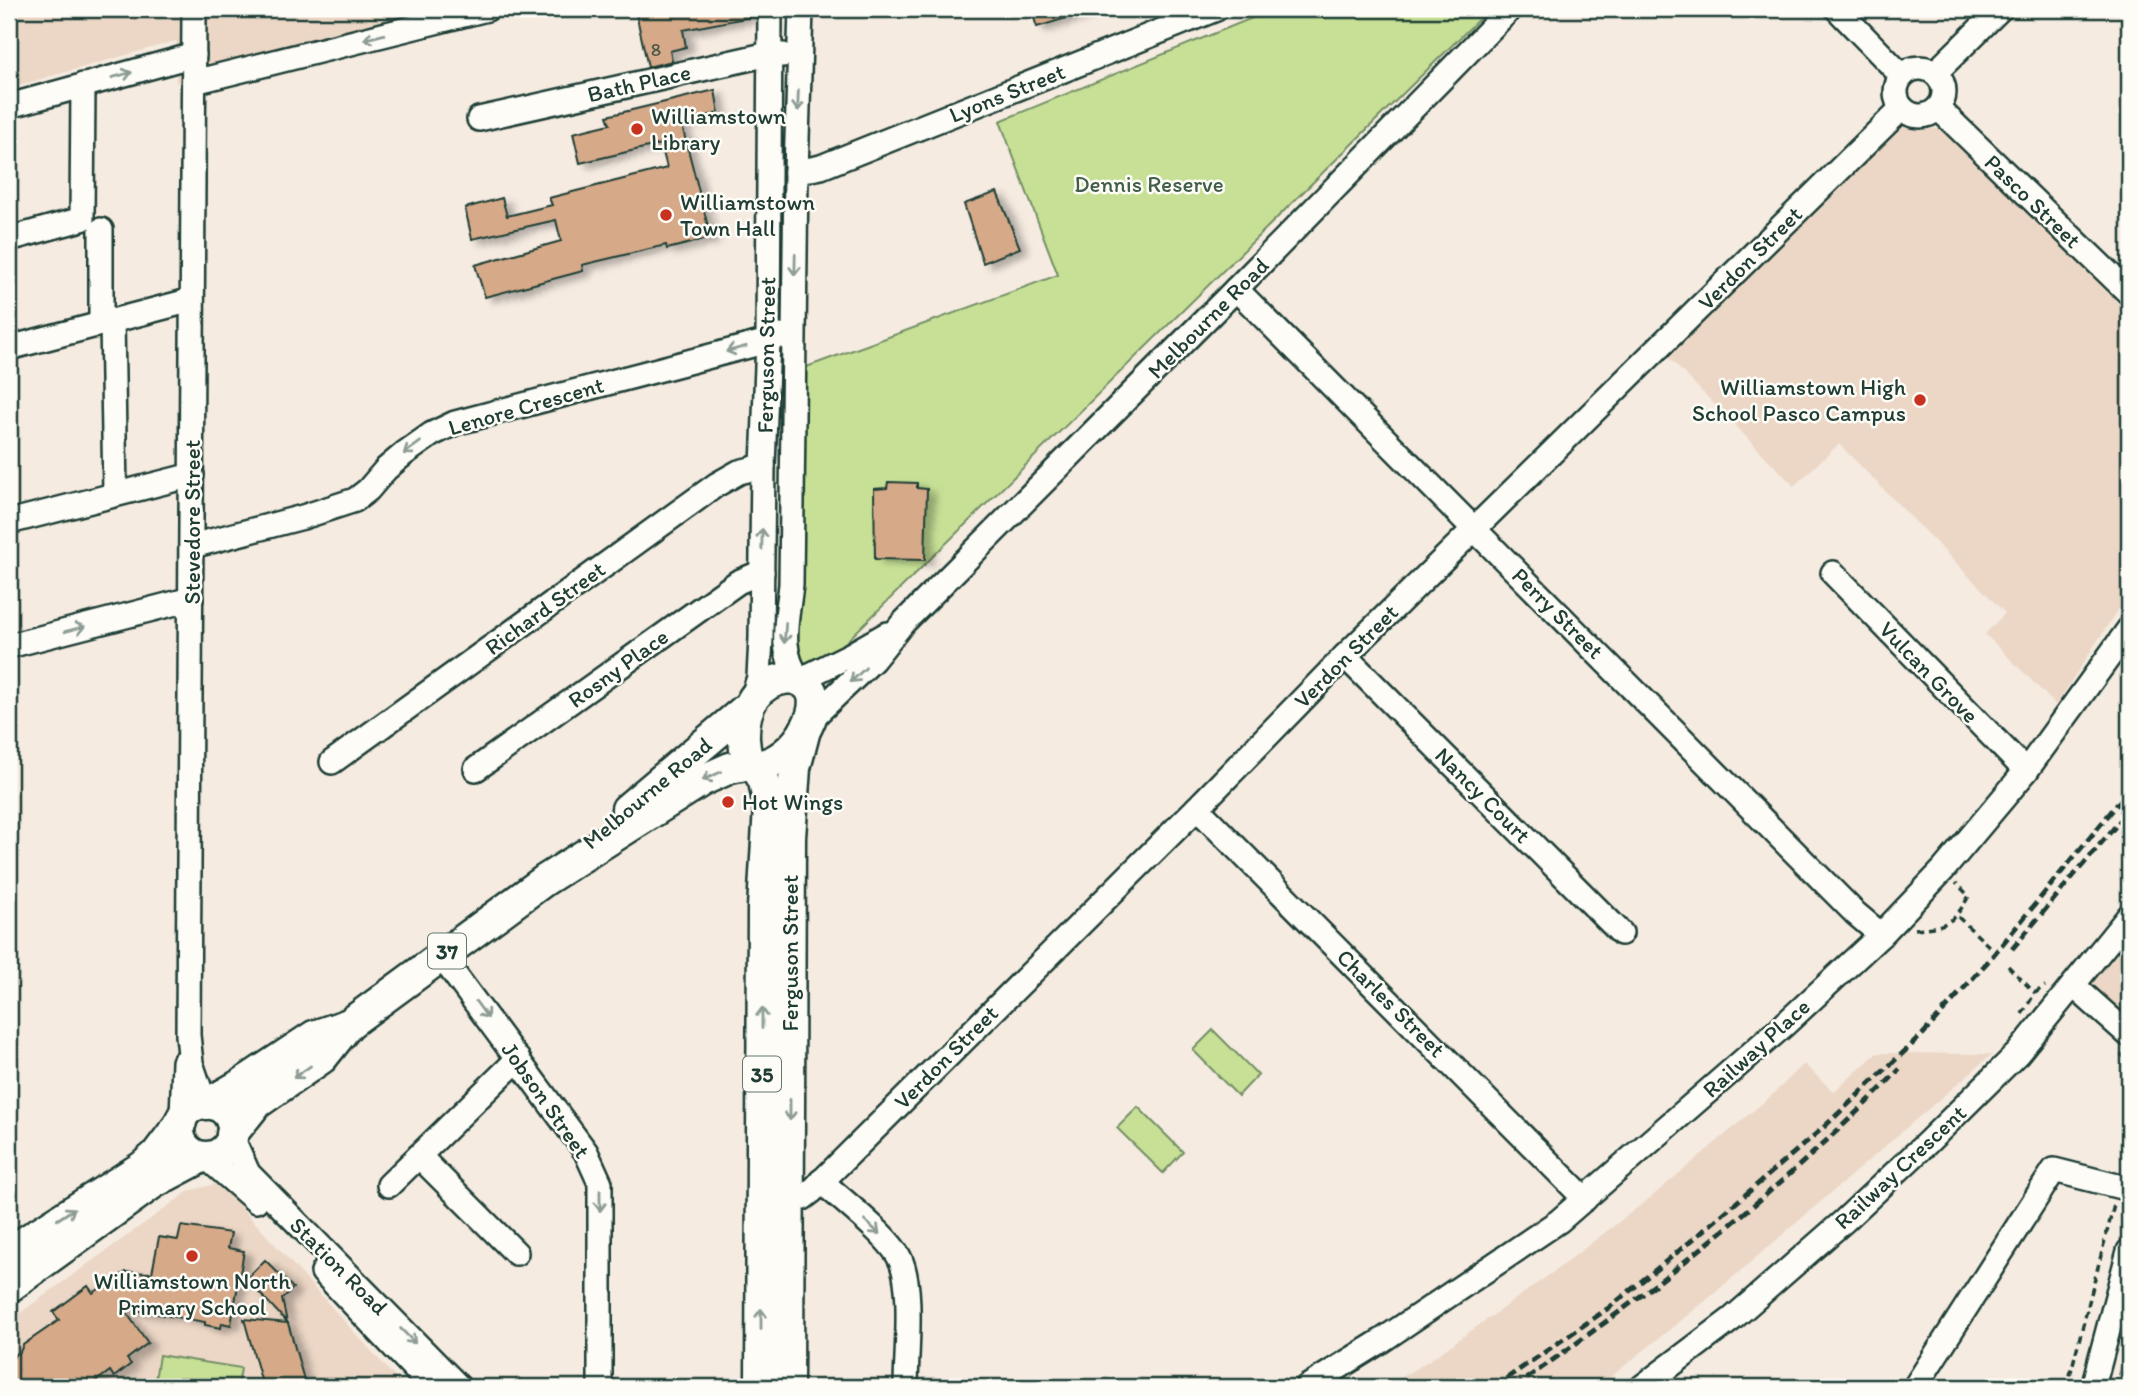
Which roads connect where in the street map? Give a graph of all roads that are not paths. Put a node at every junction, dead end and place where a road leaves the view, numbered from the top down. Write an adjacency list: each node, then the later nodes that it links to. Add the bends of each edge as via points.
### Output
1 (194, 9): 10 (street, Stevedore Street)
2 (487, 9): 14 (street, one-way to 14)
3 (770, 9): 9 (street, Ferguson Street / 35)
4 (801, 9): 11 (street, Ferguson Street / 35)
5 (1216, 9): 20 (street, Lyons Street, via 821,167)
6 (1510, 9): 23 (street, Melbourne Road)
7 (1837, 9): 13 (street)
8 (2000, 9): 12 (street)
9 (769, 54): 11 (street, Bath Place); 19 (street, Bath Place, via 680,64); 28 (street, Ferguson Street / 35)
10 (194, 55): 14 (street, Stevedore Street); 15 (street, one-way to 10)
11 (800, 55): 20 (street, Ferguson Street / 35, one-way to 20)
12 (1935, 73): 13 (street, via 1918,68); 18 (street, via 1944,88)
13 (1902, 76): 17 (street, via 1896,92)
14 (194, 82): 25 (street, Stevedore Street)
15 (83, 85): 16 (street); 22 (street, via 82,219)
16 (9, 106)
17 (1902, 108): 18 (street, via 1917,116); 34 (street, Verdon Street)
18 (1937, 108): 24 (street, Pasco Street)
19 (479, 119)
20 (796, 172): 26 (street, Ferguson Street / 35, one-way to 26)
21 (101, 230): 27 (street)
22 (9, 239)
23 (1237, 289): 34 (street, Perry Street); 39 (street, Melbourne Road)
24 (2129, 293)
25 (192, 300): 27 (street); 31 (street, Stevedore Street)
26 (794, 319): 28 (street, Lenore Crescent, via 784,333); 43 (street, Ferguson Street / 35, one-way to 43, via 791,584 784,643 790,666)
27 (107, 322): 29 (street); 32 (street)
28 (768, 341): 30 (street, Ferguson Street / 35); 35 (street, Lenore Crescent, one-way to 35, via 455,423 405,453 355,500)
29 (9, 348)
30 (763, 466): 36 (street, Ferguson Street / 35, one-way to 30); 46 (street, Richard Street, via 716,485)
31 (192, 475): 32 (street); 35 (street, Stevedore Street)
32 (115, 493): 33 (street)
33 (9, 522)
34 (1475, 530): 42 (street, Verdon Street); 54 (street, Perry Street)
35 (192, 546): 38 (street, Stevedore Street)
36 (762, 572): 44 (street, Ferguson Street / 35, via 760,666); 48 (street, Rosny Place, via 738,582)
37 (1833, 573): 49 (street, Vulcan Grove)
38 (191, 599): 41 (street, one-way to 38); 60 (street, Stevedore Street, via 188,1035)
39 (902, 624): 43 (street, Melbourne Road); 45 (street, Melbourne Road, one-way to 45, via 882,651)
40 (2129, 629): 49 (street, Railway Place)
41 (9, 646)
42 (1345, 656): 50 (street, Verdon Street); 53 (street, Nancy Court)
43 (800, 680): 44 (main road, via 772,681); 45 (main road, 35, via 813,695)
44 (750, 703): 47 (main road, 35, via 744,734); 51 (main road, Melbourne Road / 37)
45 (807, 726): 47 (main road, via 785,754 765,765); 68 (main road, Ferguson Street / 35, one-way to 68, via 795,768 790,837)
46 (332, 762)
47 (751, 764): 51 (main road, Melbourne Road / 37, one-way to 51, via 703,780); 68 (main road, Ferguson Street / 35, one-way to 47, via 763,908 769,807 764,781)
48 (476, 769)
49 (2026, 771): 54 (street, Railway Place)
50 (1196, 808): 64 (street, Verdon Street); 67 (street, Charles Street)
51 (545, 880): 55 (main road, Melbourne Road / 37)
52 (2129, 916): 56 (street, Railway Crescent)
53 (1621, 933)
54 (1881, 935): 67 (street, Railway Place)
55 (441, 956): 57 (main road, Melbourne Road / 37); 59 (street, Jobson Street, one-way to 59)
56 (2074, 986): 58 (street); 79 (street, Railway Crescent, via 2018,1053 1844,1221 1732,1319)
57 (349, 1024): 60 (main road, Melbourne Road / 37, via 314,1036); 61 (main road, Melbourne Road / 37, one-way to 61, via 322,1058 256,1104)
58 (2129, 1035)
59 (518, 1059): 62 (street); 74 (street, Jobson Street, one-way to 74, via 586,1152 600,1183)
60 (194, 1112): 61 (main road, via 221,1108 232,1124); 63 (main road, via 180,1133 192,1153); 70 (main road, Melbourne Road / 37, one-way to 60, via 142,1167)
61 (232, 1135): 63 (main road, 37, via 225,1150); 73 (street, Station Road, one-way to 73, via 248,1173)
62 (419, 1156): 65 (street); 71 (street)
63 (204, 1157): 72 (main road, 37, via 153,1183); 73 (street, Station Road, via 254,1198)
64 (821, 1181): 68 (street, Verdon Street, via 803,1198); 77 (street, one-way to 77, via 899,1258 907,1298)
65 (389, 1185)
66 (2124, 1188): 80 (street, via 2054,1170)
67 (1585, 1199): 78 (street, Railway Place, via 1513,1254)
68 (775, 1202): 75 (main road, Ferguson Street / 35, one-way to 68); 76 (main road, Ferguson Street / 35)
69 (2129, 1251): 81 (street)
70 (9, 1252)
71 (516, 1253)
72 (9, 1287)
73 (448, 1386)
74 (600, 1387)
75 (761, 1387)
76 (788, 1387)
77 (906, 1387)
78 (1307, 1387)
79 (1642, 1387)
80 (1915, 1387)
81 (2093, 1387)

